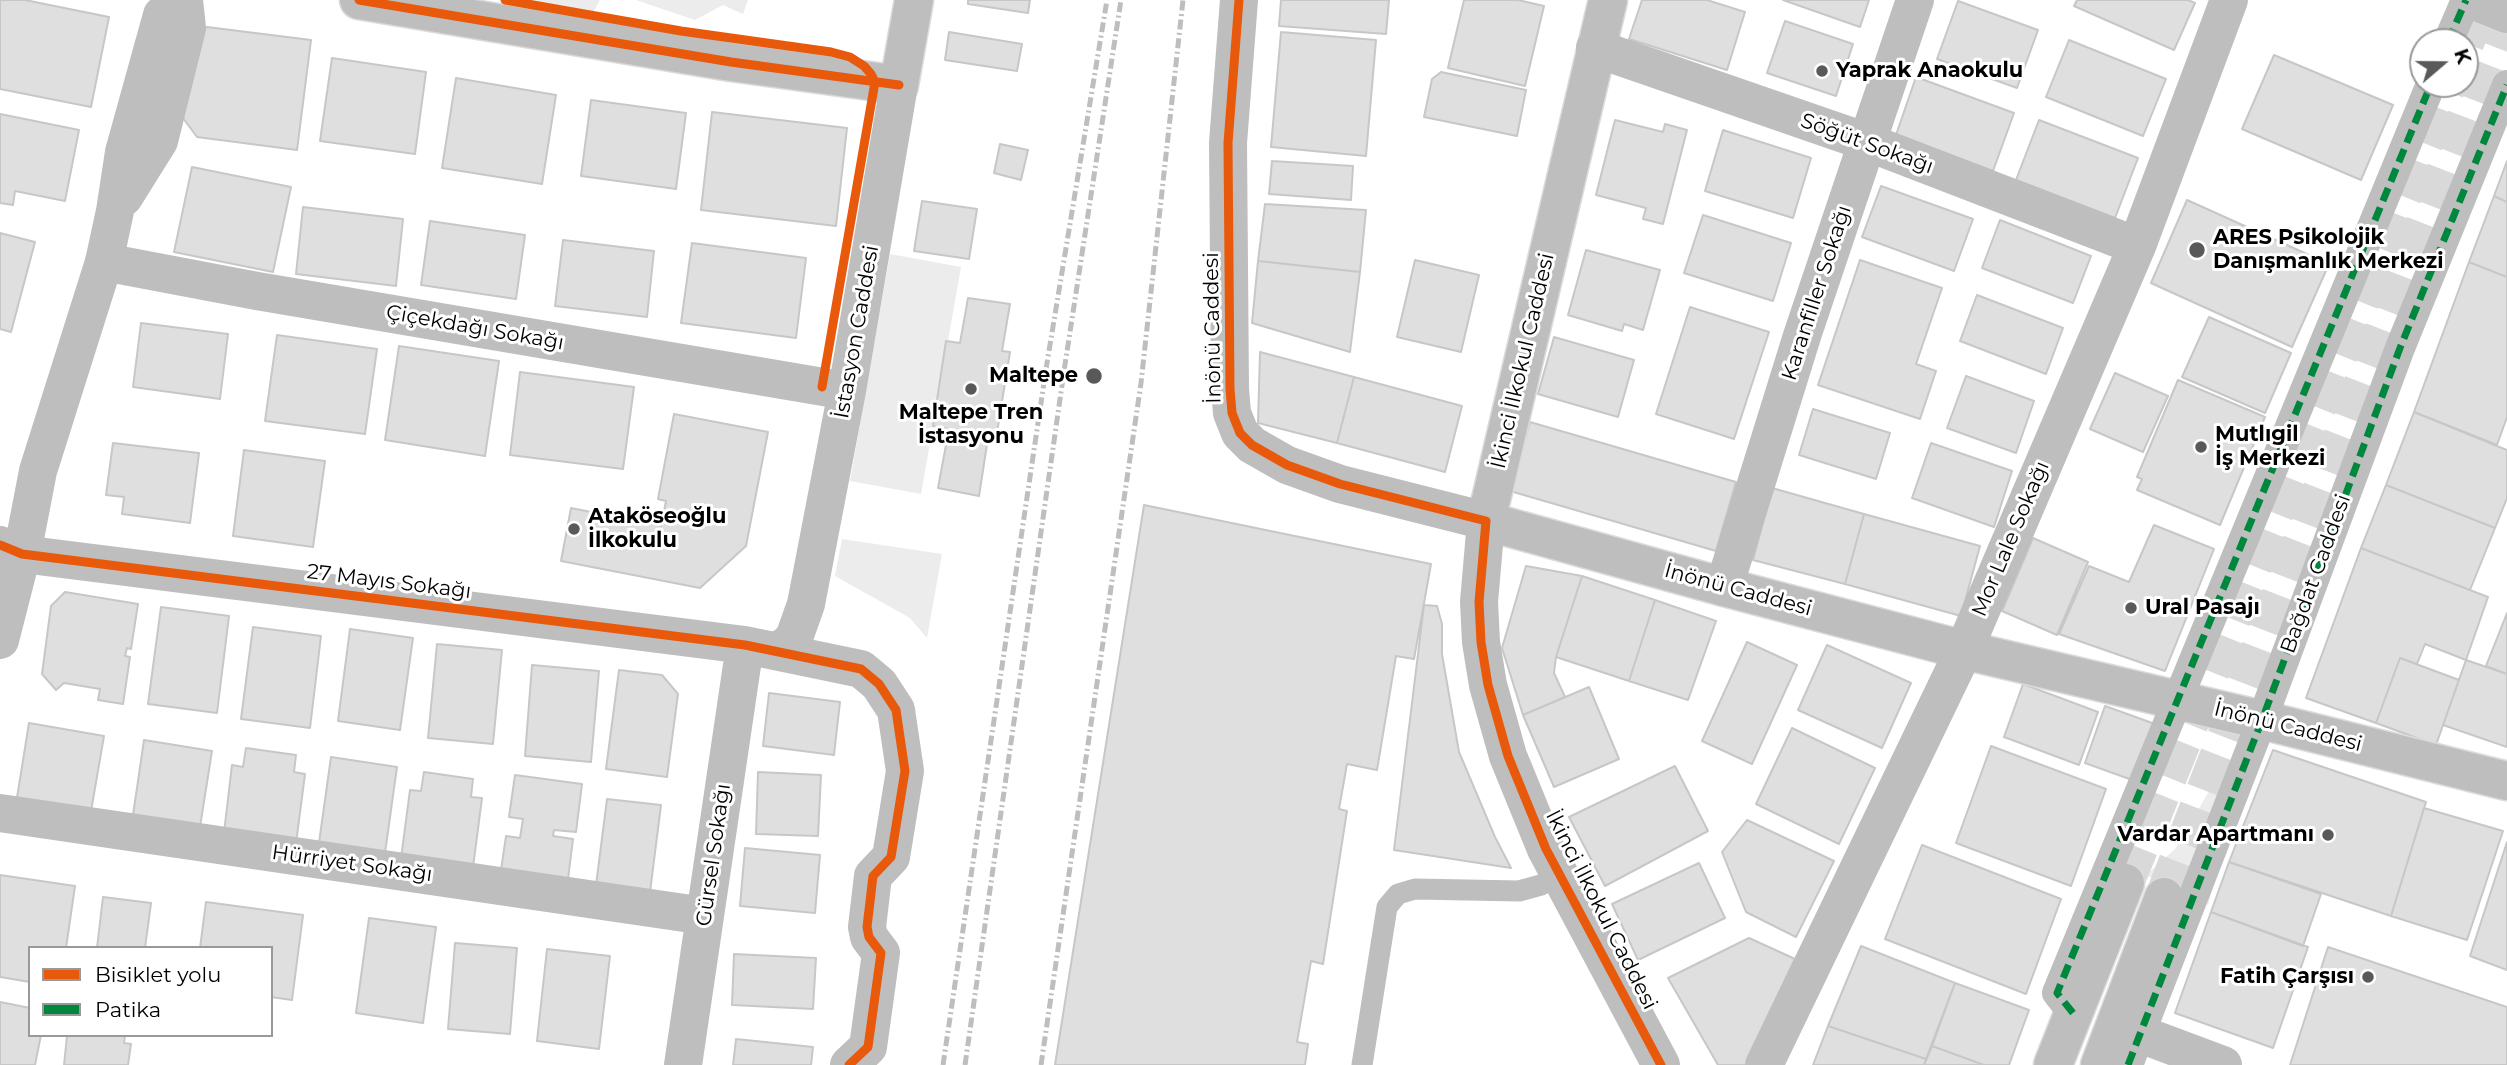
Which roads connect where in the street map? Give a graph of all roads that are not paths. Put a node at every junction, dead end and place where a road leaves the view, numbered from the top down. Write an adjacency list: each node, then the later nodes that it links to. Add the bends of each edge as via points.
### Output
1 (183, 0): 20 (street, via 187,28 159,141 115,211)
2 (326, 0): 3 (street)
3 (351, 0)
4 (359, 0): 15 (street, via 731,62)
5 (914, 0): 15 (street, İstasyon Caddesi)
6 (1239, 0): 22 (street, İnönü Caddesi, via 1228,143 1230,388 1240,433 1252,445 1298,469)
7 (1608, 0): 14 (street, İkinci İlkokul Caddesi)
8 (1915, 0): 18 (street, Karanfiller Sokağı)
9 (2229, 0): 19 (street, Mor Lale Sokağı)
10 (2466, 0): 13 (street)
11 (2472, 0): 12 (street)
12 (2507, 14)
13 (2454, 28)
14 (1595, 48): 18 (street, Söğüt Sokağı); 22 (street, İkinci İlkokul Caddesi)
15 (900, 85): 21 (street, İstasyon Caddesi)
16 (2507, 85): 29 (street, Bağdat Caddesi, via 2400,348)
17 (2425, 98): 28 (street)
18 (1867, 142): 19 (street, Söğüt Sokağı); 24 (street, Karanfiller Sokağı)
19 (2137, 246): 27 (street, Mor Lale Sokağı)
20 (104, 262): 21 (street, Çiçekdağı Sokağı); 23 (street)
21 (847, 391): 26 (street, İstasyon Caddesi, via 801,623 786,646)
22 (1486, 521): 24 (street, İnönü Caddesi); 32 (street, İkinci İlkokul Caddesi, via 1479,602 1488,685 1508,756)
23 (11, 549): 25 (street); 26 (street, 27 Mayıs Sokağı)
24 (1724, 587): 27 (street, İnönü Caddesi)
25 (0, 640)
26 (760, 648): 35 (street, Gürsel Sokağı); 39 (street, 27 Mayıs Sokağı, via 861,669 879,684 895,710 905,771 891,857 873,876 867,927 881,953 868,1047)
27 (1964, 650): 28 (street, İnönü Caddesi); 42 (street, Mor Lale Sokağı)
28 (2176, 699): 29 (street, İnönü Caddesi); 36 (street, via 2057,993)
29 (2262, 720): 30 (street, İnönü Caddesi); 37 (street, Bağdat Caddesi)
30 (2507, 781)
31 (0, 813): 35 (street, Hürriyet Sokağı)
32 (1559, 874): 40 (lane, via 1519,891 1415,889 1398,894 1387,907); 41 (street, İkinci İlkokul Caddesi)
33 (2125, 883): 36 (street)
34 (2164, 897): 44 (street)
35 (705, 916): 38 (street, Gürsel Sokağı)
36 (2073, 1013): 43 (street)
37 (2134, 1049): 45 (street)
38 (683, 1065)
39 (849, 1065)
40 (1362, 1065)
41 (1661, 1065)
42 (1764, 1065)
43 (2053, 1065)
44 (2100, 1065)
45 (2223, 1065)

